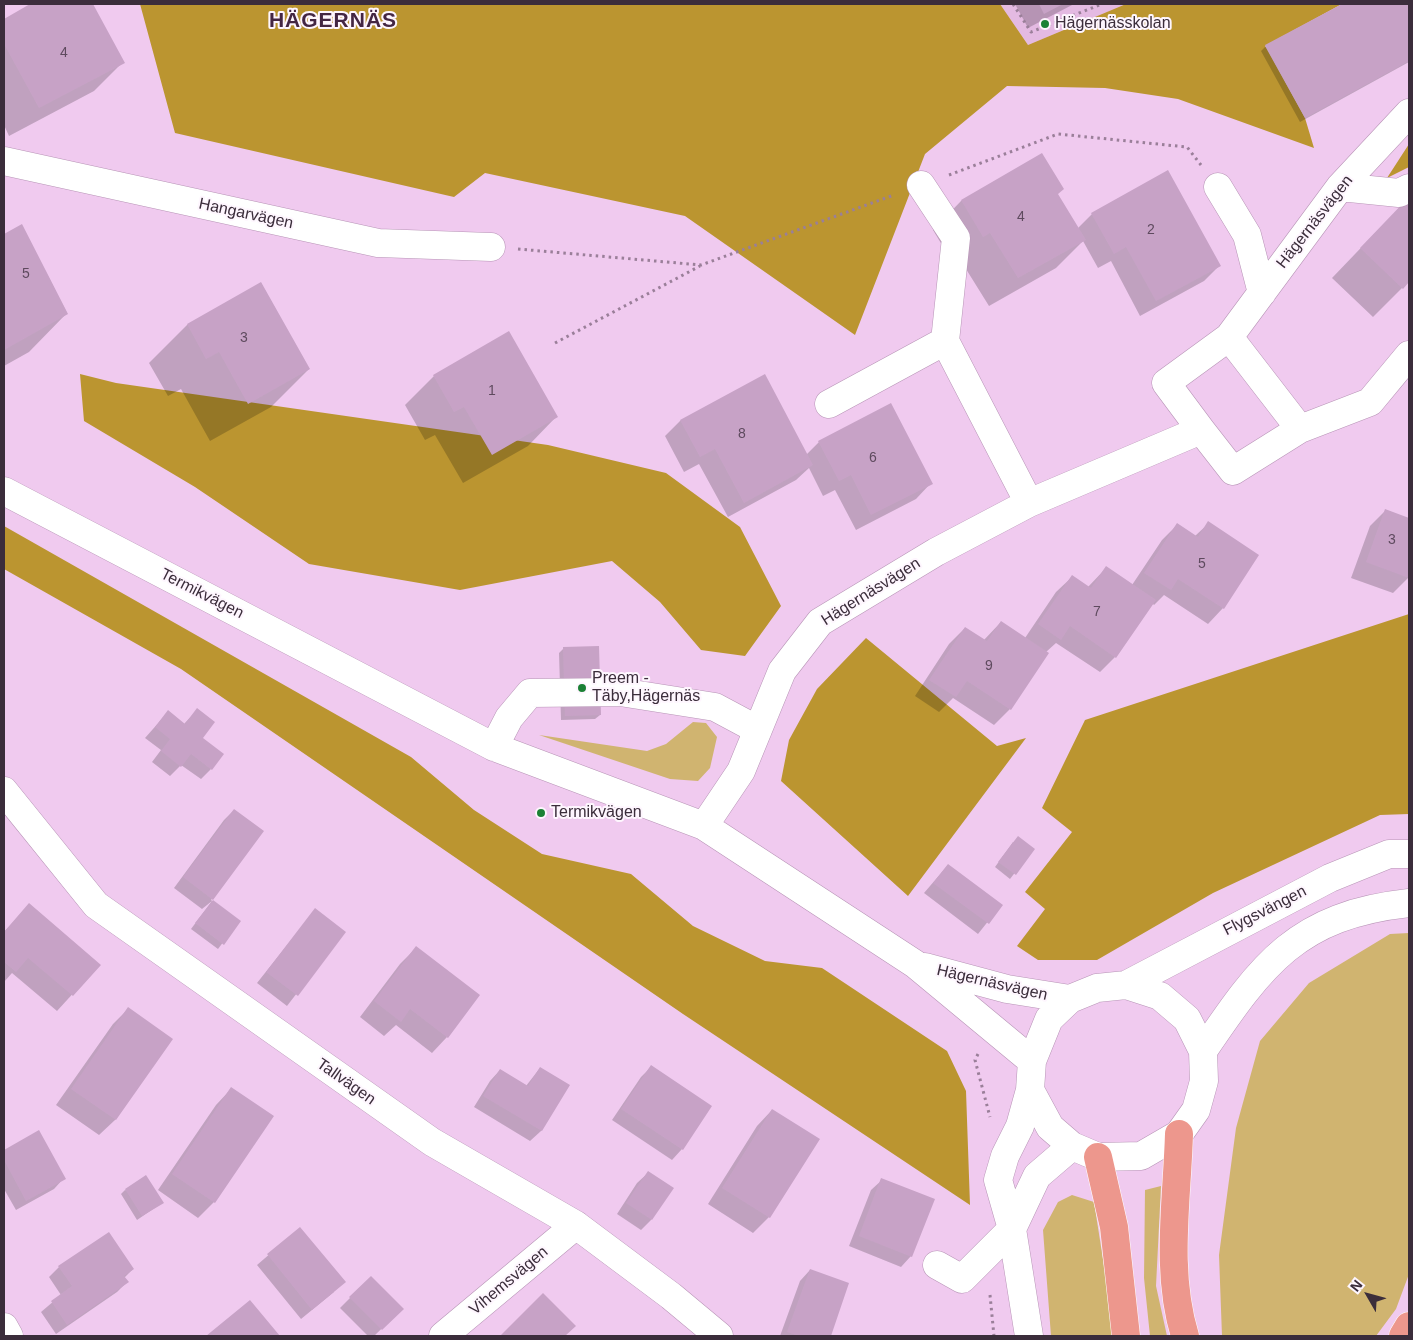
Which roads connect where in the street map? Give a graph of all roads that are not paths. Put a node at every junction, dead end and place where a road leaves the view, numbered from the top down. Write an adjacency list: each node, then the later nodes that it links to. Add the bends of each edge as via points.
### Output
1 (1409, 113): 5 (street, Hägernäsvägen)
2 (4, 161): 7 (street, Hangarvägen, via 378,243)
3 (922, 186): 10 (street, via 956,238)
4 (1218, 187): 8 (street, via 1247,234)
5 (1340, 187): 6 (street, via 1400,193); 8 (street, Hägernäsvägen)
6 (1409, 188)
7 (491, 247)
8 (1262, 293): 9 (street, Hägernäsvägen)
9 (1229, 337): 15 (street); 16 (street, Hägernäsvägen, via 1166,383)
10 (945, 341): 14 (street); 18 (street)
11 (1409, 355): 13 (street, Hägernäsvägen)
12 (1409, 386): 13 (street)
13 (1370, 402): 15 (street, Hägernäsvägen)
14 (829, 404)
15 (1300, 429): 16 (street, Hägernäsvägen, via 1233,471)
16 (1200, 430): 18 (street, Hägernäsvägen)
17 (4, 491): 20 (street, Termikvägen)
18 (1029, 503): 19 (street, Hägernäsvägen, via 936,552 820,622 782,671)
19 (758, 730): 20 (street, via 715,706 620,692 530,693 509,718); 22 (street, Hägernäsvägen, via 740,772)
20 (494, 747): 22 (street, Termikvägen)
21 (4, 790): 34 (street, Tallvägen, via 96,905 432,1142)
22 (704, 826): 25 (street, Hägernäsvägen)
23 (1409, 854): 26 (street, Flygsvängen, via 1389,854 1330,878)
24 (1409, 903): 28 (street, via 1358,911 1312,930 1275,956 1245,990)
25 (914, 964): 27 (street, Hägernäsvägen, via 1007,989); 29 (street, Hägernäsvägen)
26 (1126, 985): 27 (street, via 1097,988); 28 (street, via 1160,996 1187,1019)
27 (1070, 999): 29 (street, via 1049,1019)
28 (1202, 1051): 31 (street, via 1204,1081 1196,1110)
29 (1032, 1061): 30 (street)
30 (1030, 1090): 32 (street, via 1050,1126); 35 (street, via 1020,1126 1005,1156 998,1180)
31 (1179, 1134): 33 (street, via 1141,1156); 44 (highway, via 1173,1276 1177,1311)
32 (1072, 1146): 33 (street); 35 (street, via 1037,1176)
33 (1098, 1157): 43 (highway, via 1114,1227)
34 (576, 1225): 40 (street, Vihemsvägen); 41 (street, Tallvägen)
35 (1012, 1229): 36 (street, via 962,1278); 42 (street)
36 (937, 1265)
37 (1409, 1326): 45 (highway)
38 (4, 1327): 39 (street)
39 (9, 1336)
40 (443, 1336)
41 (719, 1336)
42 (1029, 1336)
43 (1126, 1336)
44 (1185, 1336)
45 (1403, 1336)

